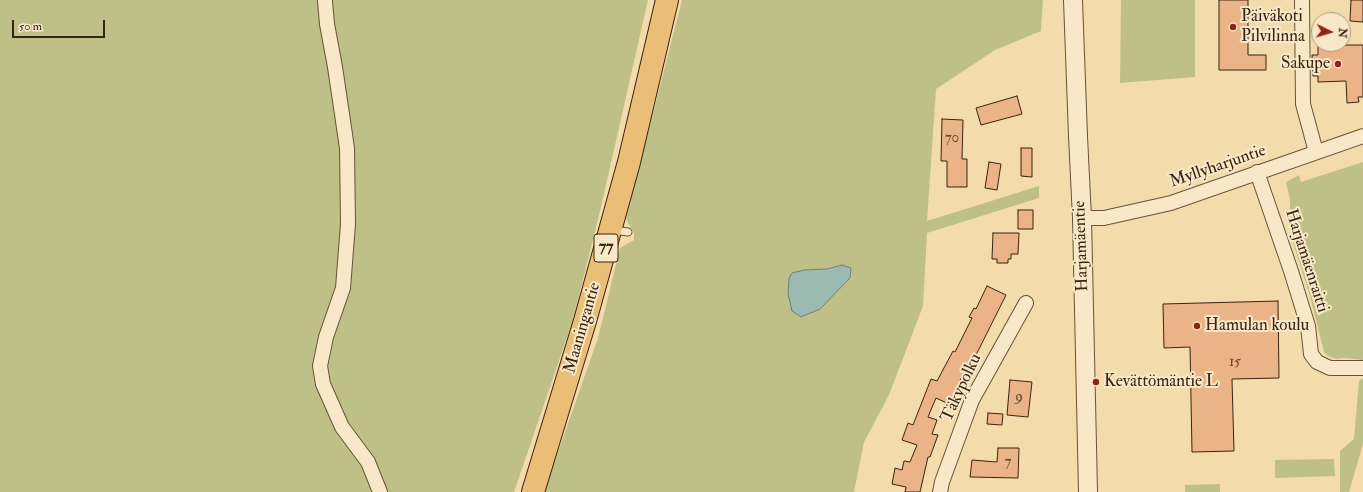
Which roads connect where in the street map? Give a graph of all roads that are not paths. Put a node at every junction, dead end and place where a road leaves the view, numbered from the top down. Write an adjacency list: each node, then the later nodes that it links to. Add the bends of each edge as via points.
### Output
1 (667, 0): 12 (main road, Maaningantie / 77, via 630,162 619,231 586,321)
2 (1073, 0): 8 (street, Harjamäentie)
3 (1302, 0): 6 (street, via 1303,104)
4 (325, 1): 11 (street, via 347,148 348,224 343,288 326,337 320,366 323,384 342,427 368,462)
5 (1363, 136): 6 (street, Myllyharjuntie)
6 (1316, 152): 7 (street, Myllyharjuntie)
7 (1257, 172): 8 (street, Myllyharjuntie, via 1171,203 1104,218); 10 (street, Harjamäenraitti, via 1308,326 1311,354 1318,362 1330,368)
8 (1082, 218): 14 (street, Harjamäentie)
9 (1026, 303): 13 (street, Täkypolku, via 972,400)
10 (1363, 368)
11 (380, 492)
12 (533, 492)
13 (940, 492)
14 (1088, 492)

